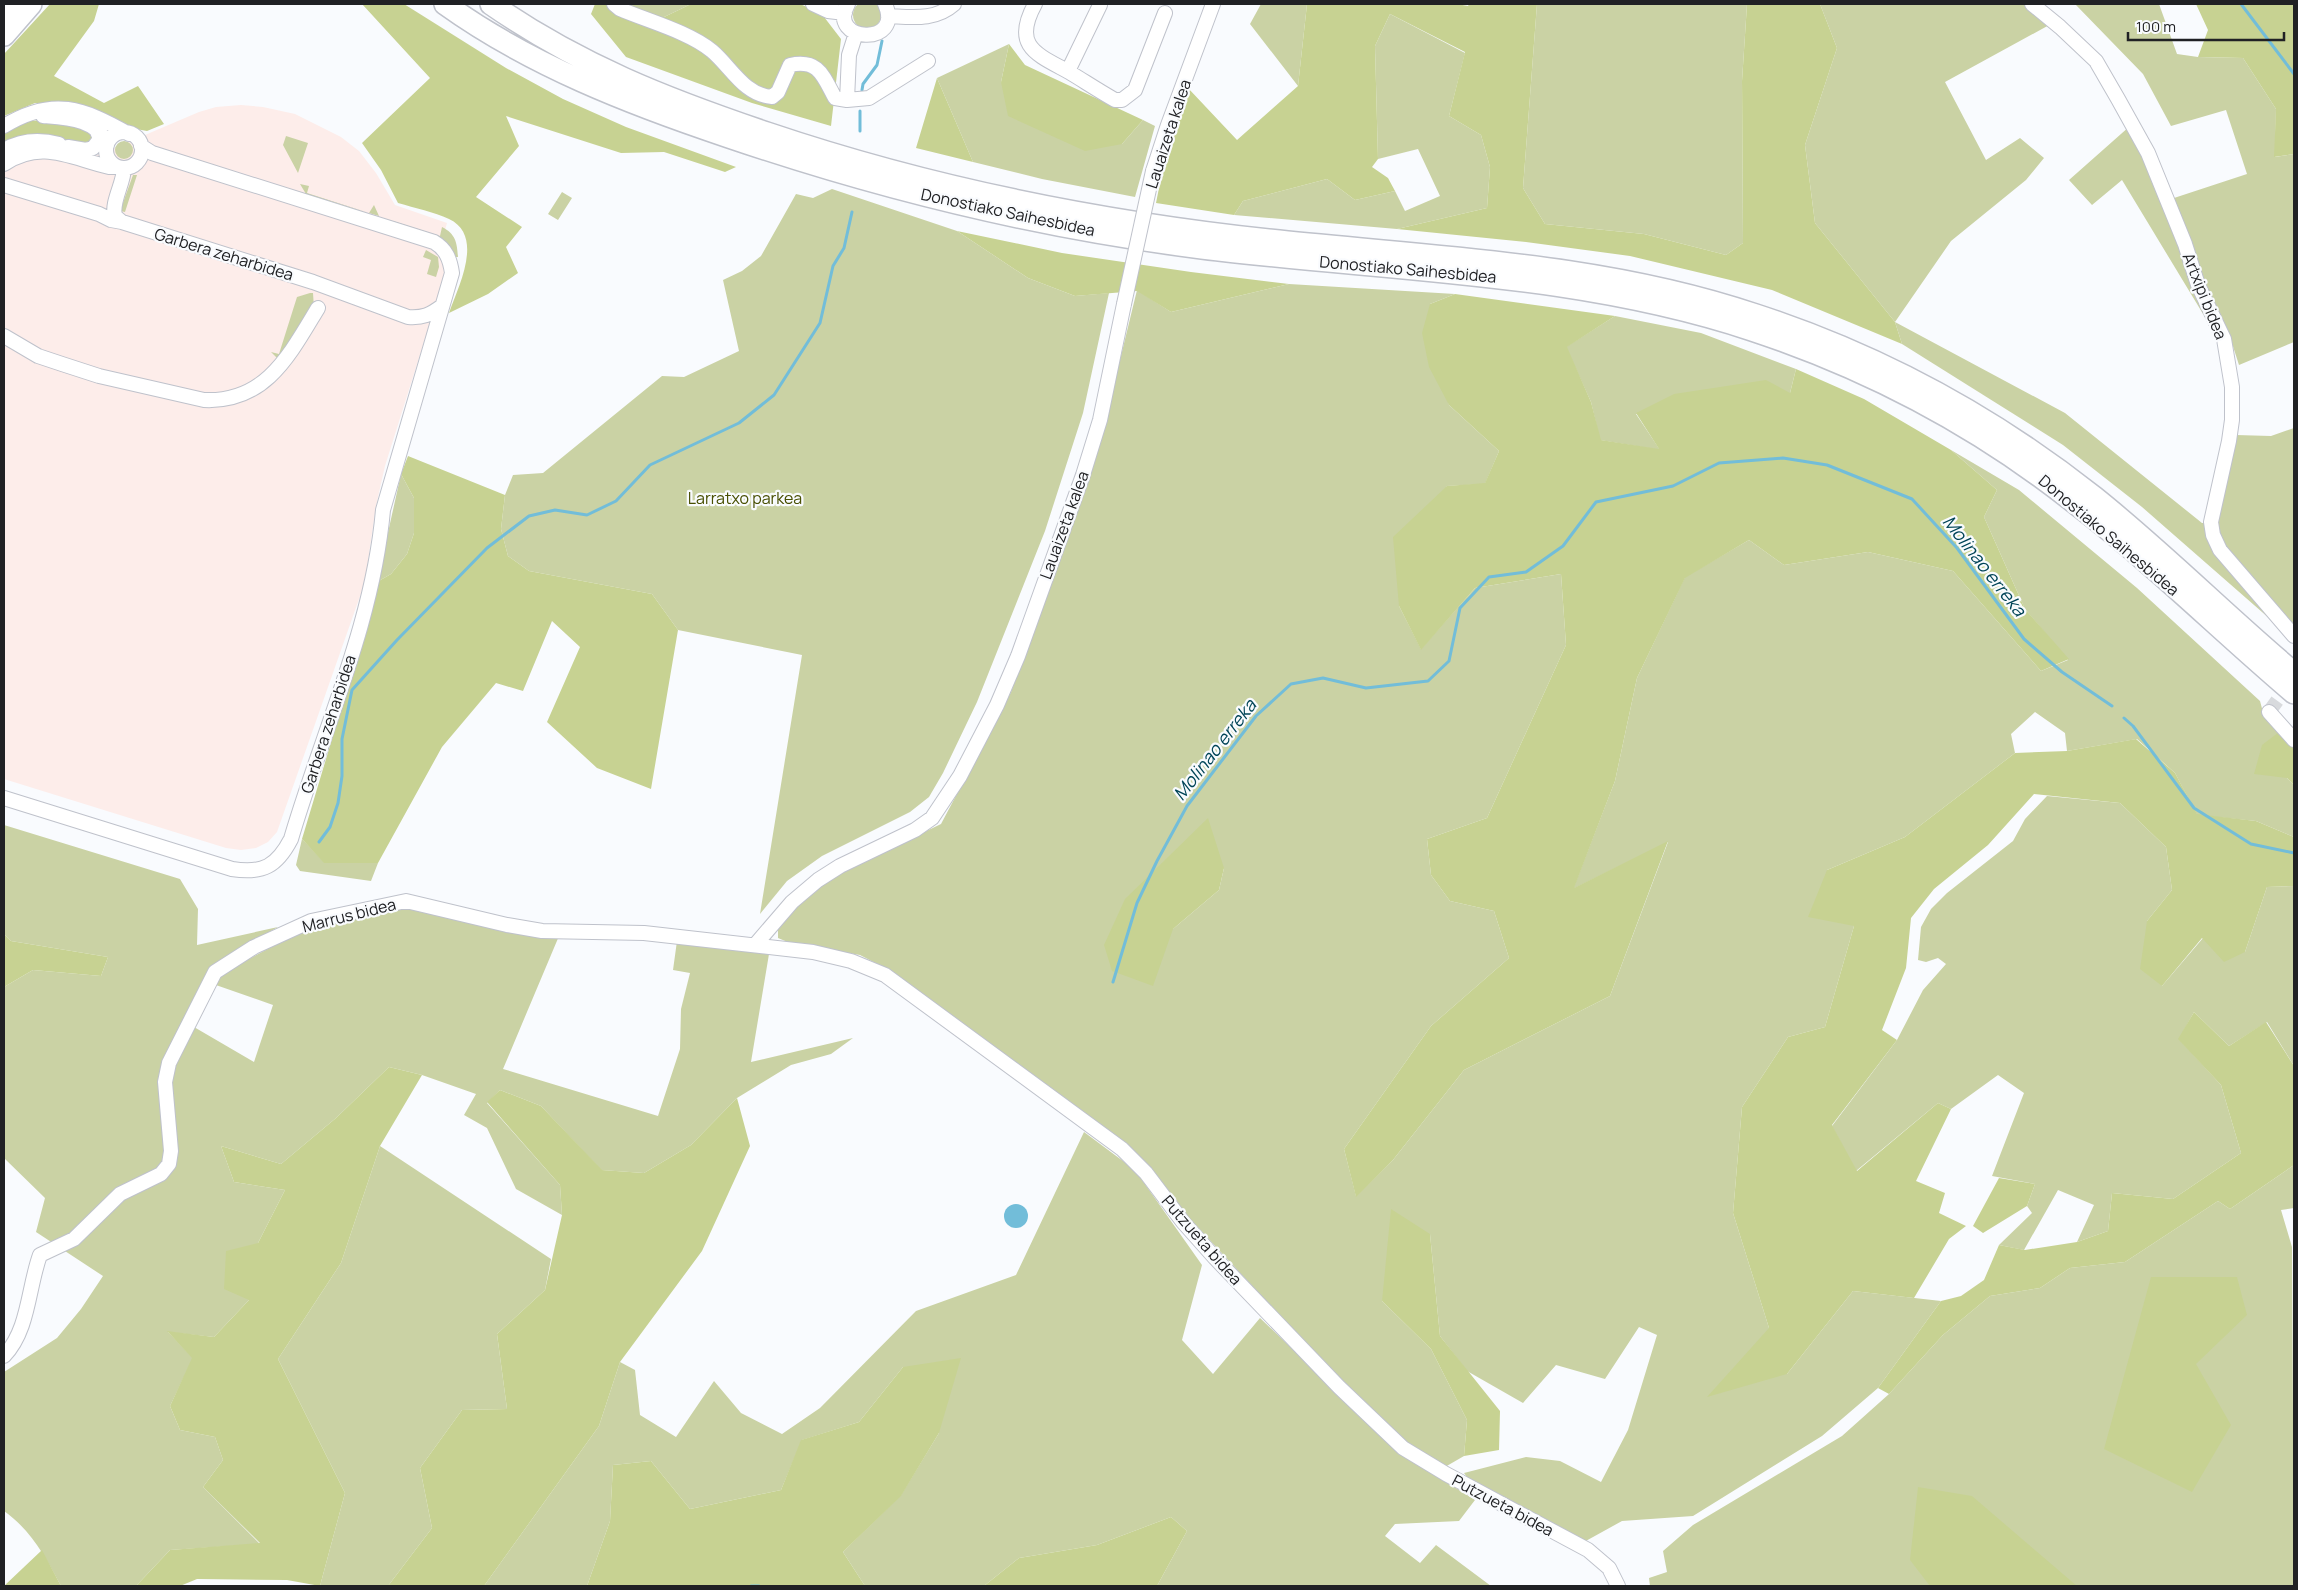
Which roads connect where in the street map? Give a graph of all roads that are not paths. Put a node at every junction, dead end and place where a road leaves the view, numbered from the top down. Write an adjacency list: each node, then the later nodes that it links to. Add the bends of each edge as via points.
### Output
1 (8, 4): 14 (highway)
2 (31, 4): 19 (highway)
3 (434, 4): 12 (highway, Donostiako Saihesbidea)
4 (491, 4): 15 (highway, Donostiako Saihesbidea)
5 (614, 4): 22 (street, via 620,10 694,40 712,51 745,86 764,97 772,97 778,92 790,65 802,62 813,65 821,73 835,98)
6 (813, 4): 13 (street, via 828,11)
7 (954, 4): 16 (street, via 938,15 924,18)
8 (1035, 4): 21 (street, via 1026,22 1028,44 1044,60)
9 (1213, 4): 44 (street, Lauaizeta kalea, bridge, via 1154,171 1100,420 1018,656 997,705 960,776 932,818 818,880)
10 (2032, 4): 38 (street, Artxipi bidea, via 2096,61 2148,153 2198,285 2224,340 2232,387 2229,441 2211,522 2213,535 2220,550)
11 (1100, 5): 21 (street)
12 (450, 7): 40 (highway, Donostiako Saihesbidea, via 542,62 592,86 783,155 922,194 1031,219 1190,246 1589,289 1667,305 1797,346 1916,400 1978,435 2046,480 2116,536)
13 (847, 8): 18 (street, via 847,25)
14 (4, 10)
15 (505, 10): 39 (highway, Donostiako Saihesbidea, via 574,56 654,93 797,143 926,179 1026,202 1192,231 1592,274 1714,302 1794,328 1923,386 1986,422 2055,468 2126,524)
16 (886, 10): 18 (street, via 882,29 877,34)
17 (1165, 13): 21 (street, via 1135,90 1122,100 1115,100)
18 (856, 33): 22 (street, via 849,55)
19 (4, 35)
20 (928, 61): 22 (street, via 868,98)
21 (1068, 72)
22 (847, 100)
23 (27, 115): 24 (street, Garbera zeharbidea); 25 (street, via 68,119); 26 (street, Garbera zeharbidea, via 46,109 77,110)
24 (4, 126)
25 (96, 128): 28 (street, via 100,139 93,148); 29 (street)
26 (129, 134): 27 (street, Garbera zeharbidea); 29 (street, via 114,136)
27 (141, 146): 32 (street, via 138,161); 35 (street, Garbera zeharbidea, via 152,153 434,242 441,246 451,262 452,273)
28 (68, 147): 29 (street, via 92,155); 30 (street, via 32,141)
29 (107, 147): 32 (street, via 109,160)
30 (4, 150)
31 (4, 164): 32 (street, via 29,152 44,150 110,168)
32 (121, 168): 34 (street, via 124,177 114,210)
33 (4, 185): 34 (street, Garbera zeharbidea)
34 (122, 222): 35 (street, Garbera zeharbidea, via 313,282 408,317 429,316)
35 (442, 306): 43 (street, Garbera zeharbidea, via 382,510 380,542 368,601 291,839 282,855 260,870 232,869)
36 (318, 308): 37 (street, via 285,361 269,377 253,390 216,401 99,376 38,356)
37 (4, 336)
38 (2294, 636)
39 (2294, 673)
40 (2294, 693)
41 (2269, 712): 42 (street)
42 (2294, 740)
43 (4, 798)
44 (770, 926): 45 (street, Lauaizeta kalea); 46 (street, via 771,938)
45 (755, 945): 46 (street, Putzueta bidea); 47 (street, Marrus bidea, via 644,933 542,931 507,926 406,901 311,921 254,947 215,972 169,1063 165,1082 171,1151 169,1164 161,1174 120,1194 74,1239 40,1255 21,1328)
46 (786, 948): 48 (street, Putzueta bidea, via 851,961 885,975 1122,1149 1146,1172 1215,1258 1339,1387 1403,1448 1588,1550 1609,1568)
47 (4, 1356)
48 (1618, 1586)

